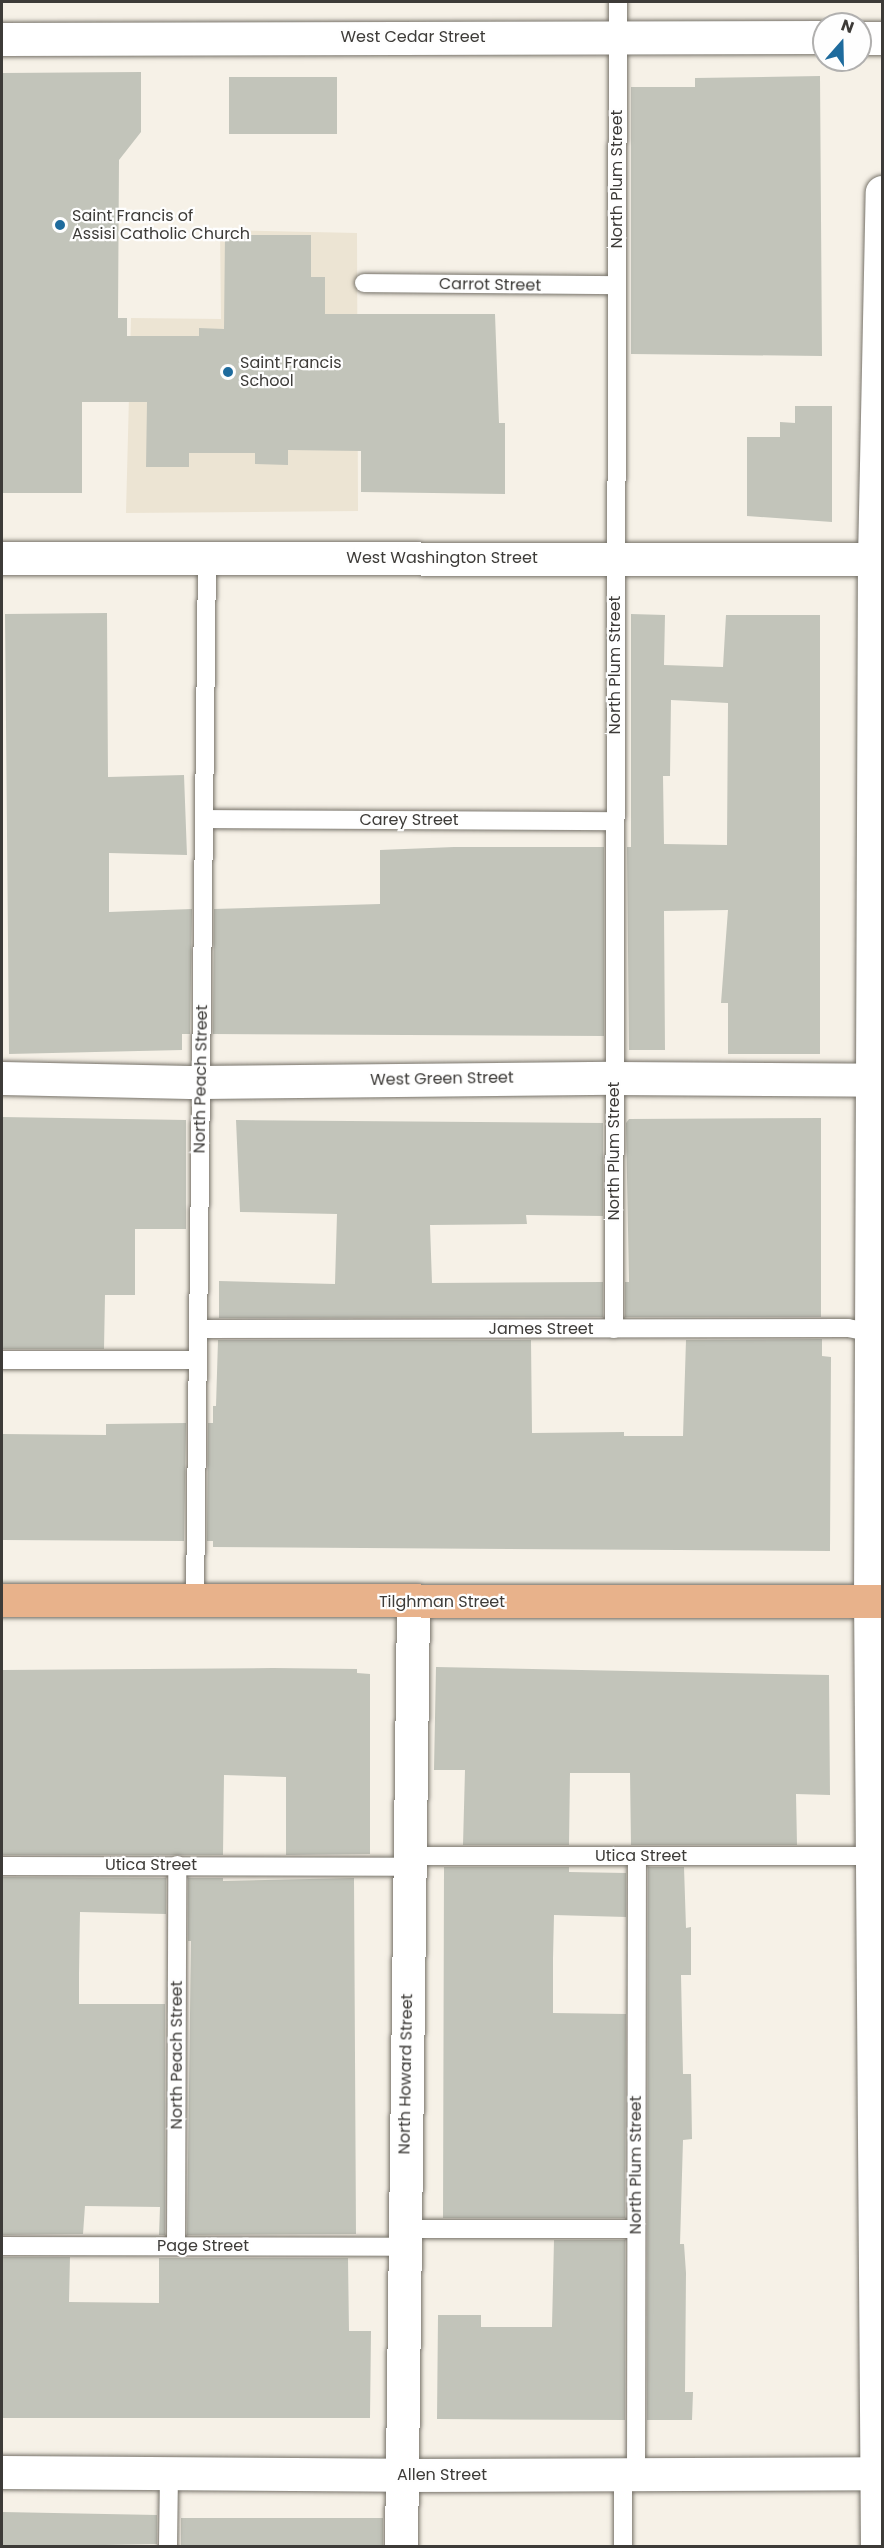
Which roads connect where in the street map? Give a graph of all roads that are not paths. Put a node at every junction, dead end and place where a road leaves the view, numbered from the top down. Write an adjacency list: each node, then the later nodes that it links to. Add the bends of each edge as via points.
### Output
1 (618, 2): 2 (lane, North Plum Street)
2 (617, 36): 3 (street, West Cedar Street); 4 (street, West Cedar Street); 7 (lane, North Plum Street)
3 (812, 38)
4 (2, 39)
5 (882, 192): 8 (street)
6 (364, 283): 7 (lane, Carrot Street)
7 (617, 285): 11 (lane, North Plum Street)
8 (882, 290): 12 (street)
9 (2, 558): 10 (street, West Washington Street)
10 (207, 558): 11 (street, West Washington Street); 14 (lane, North Peach Street)
11 (615, 559): 12 (street, West Washington Street); 15 (lane, North Plum Street)
12 (878, 559): 13 (street)
13 (878, 782): 16 (street)
14 (204, 819): 15 (lane, Carey Street); 20 (lane, North Peach Street)
15 (615, 821): 18 (lane, North Plum Street)
16 (878, 880): 19 (street)
17 (2, 1078): 20 (street, West Green Street)
18 (614, 1078): 19 (street, West Green Street); 20 (street, West Green Street); 22 (lane, North Plum Street)
19 (877, 1080): 23 (street)
20 (201, 1082): 21 (lane, North Peach Street)
21 (198, 1329): 22 (lane, James Street); 25 (lane, North Peach Street)
22 (614, 1329): 23 (lane, James Street, via 849,1328)
23 (877, 1334): 28 (street)
24 (2, 1360): 25 (lane)
25 (198, 1360): 26 (lane, North Peach Street)
26 (195, 1599): 27 (main road, Tilghman Street); 29 (main road, Tilghman Street)
27 (2, 1600)
28 (876, 1601): 29 (main road, Tilghman Street); 31 (street)
29 (412, 1602): 32 (street, North Howard Street)
30 (637, 1856): 31 (lane, Utica Street); 32 (lane, Utica Street); 35 (lane, North Plum Street)
31 (872, 1856): 41 (street)
32 (409, 1862): 33 (lane, Utica Street); 36 (street, North Howard Street)
33 (177, 1865): 34 (lane, Utica Street); 38 (lane, North Peach Street)
34 (2, 1866)
35 (636, 2229): 36 (lane, Page Street); 42 (lane, North Plum Street)
36 (404, 2238): 38 (lane, Page Street); 43 (street, North Howard Street)
37 (2, 2246): 38 (lane, Page Street)
38 (176, 2246)
39 (2, 2472): 40 (street, Allen Street)
40 (169, 2473): 43 (street, Allen Street); 44 (lane)
41 (880, 2473): 42 (street, Allen Street); 47 (street)
42 (630, 2474): 43 (street, Allen Street); 46 (lane, North Plum Street)
43 (402, 2475): 45 (street, North Howard Street)
44 (168, 2547)
45 (401, 2547)
46 (623, 2547)
47 (877, 2547)

